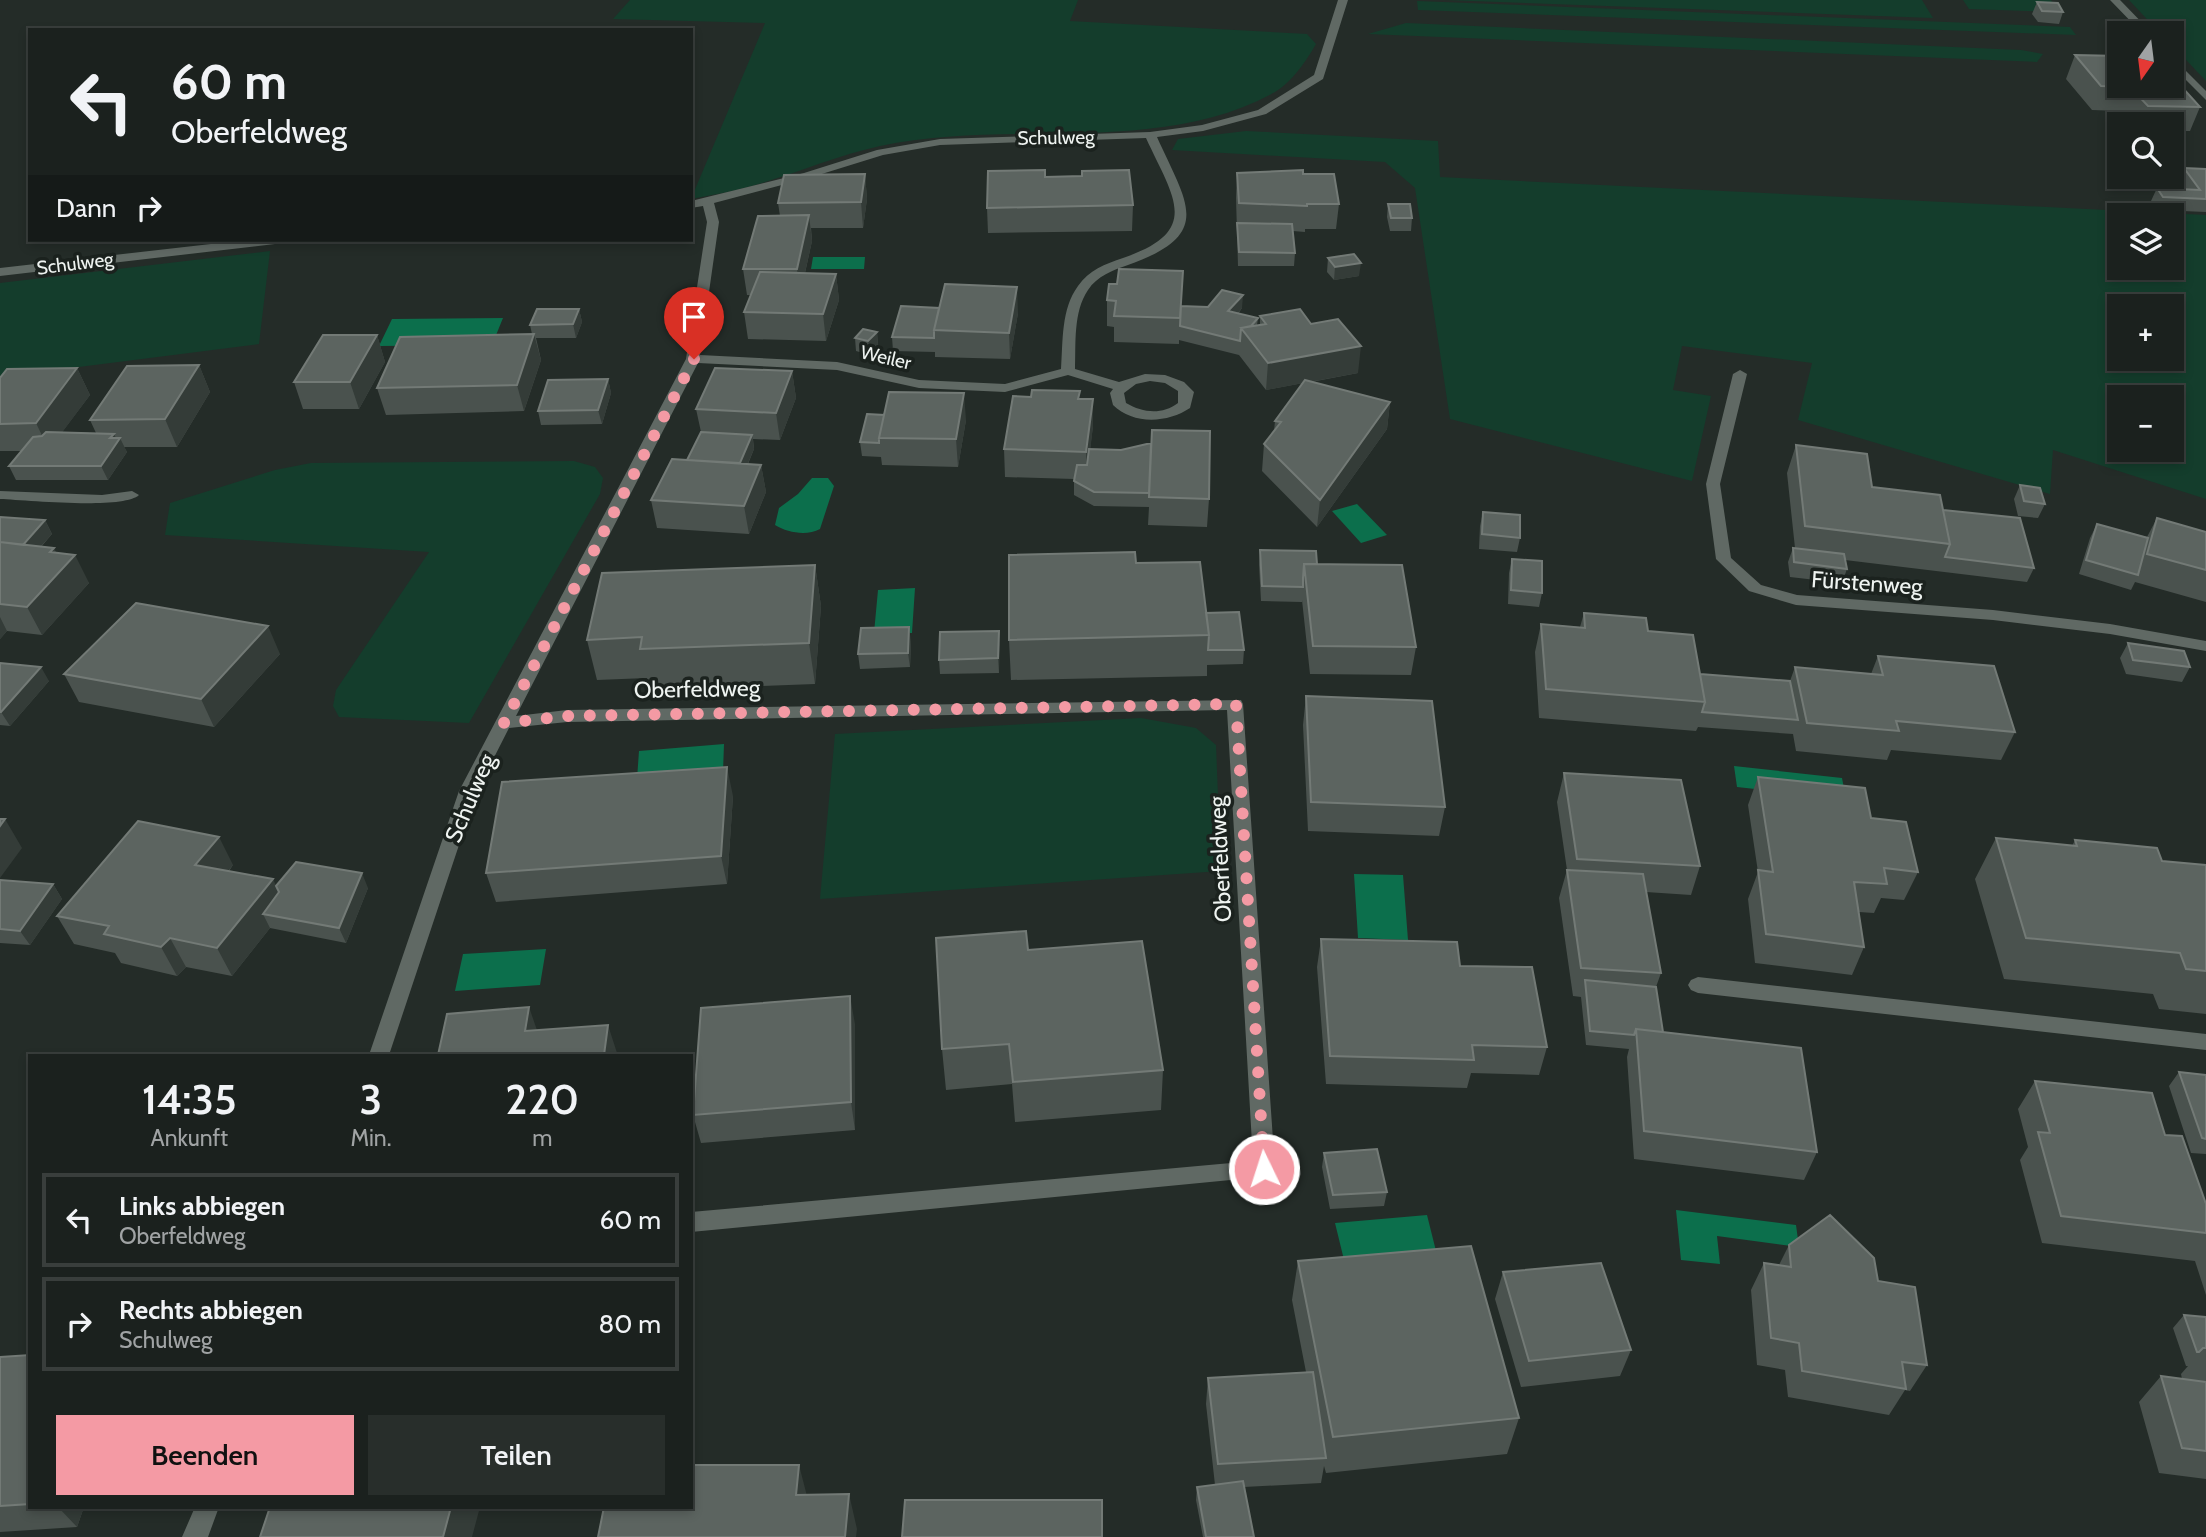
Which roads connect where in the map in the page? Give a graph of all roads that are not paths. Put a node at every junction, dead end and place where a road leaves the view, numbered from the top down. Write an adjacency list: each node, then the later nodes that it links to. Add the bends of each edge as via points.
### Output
1 (1343, 0): 6 (street, Schulweg, via 1320,77 1262,112 1203,128)
2 (2115, 0): 3 (street)
3 (2135, 21)
4 (2184, 73): 5 (street)
5 (2206, 97)
6 (1150, 135): 7 (street, Schulweg, via 940,142 881,152); 11 (street, via 1181,209 1176,233 1158,252 1105,269 1083,286 1072,314)
7 (699, 204): 10 (street, Schulweg, via 713,222)
8 (258, 242): 9 (street, Schulweg)
9 (0, 272)
10 (694, 359): 11 (street, Weiler, via 837,366 919,384 1005,388); 17 (street, Schulweg)
11 (1068, 371): 13 (street)
12 (1740, 374): 16 (street, Fürstenweg, via 1713,484 1724,559 1755,588 1796,600 1993,615)
13 (1121, 387): 13 (street, via 1138,379 1162,378 1181,386 1188,398 1178,410 1147,416 1120,405 1117,393)
14 (0, 495): 15 (street, via 102,499)
15 (132, 495)
16 (2206, 646)
17 (504, 723): 20 (street, Schulweg, via 468,791); 21 (street, Oberfeldweg, via 567,716 1236,704 1264,1169)
18 (1698, 985): 19 (street)
19 (2206, 1042)
20 (379, 1054)
21 (693, 1222)
22 (206, 1509): 23 (street)
23 (195, 1537)

